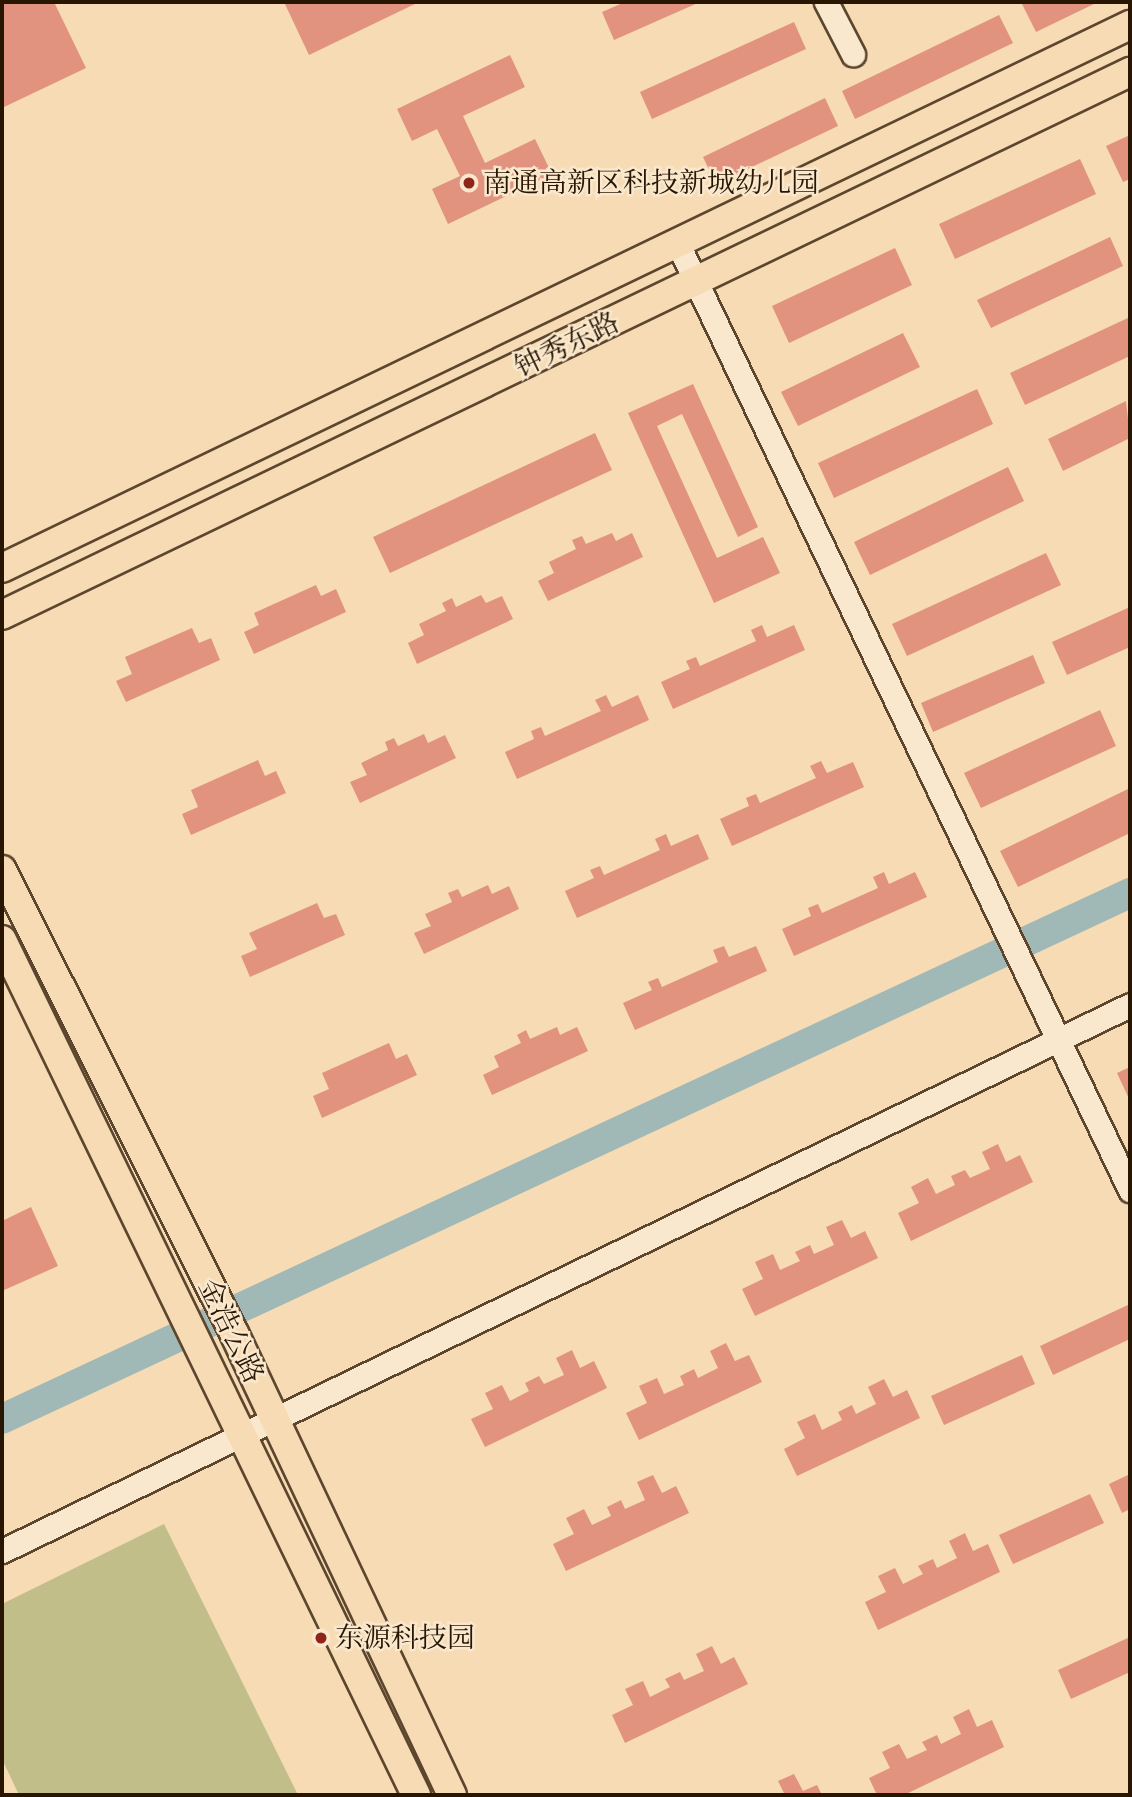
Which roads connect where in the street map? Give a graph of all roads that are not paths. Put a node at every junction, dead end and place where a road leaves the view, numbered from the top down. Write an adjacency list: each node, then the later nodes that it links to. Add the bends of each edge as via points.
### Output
1 (826, 2): 3 (street)
2 (1130, 24): 5 (main road, 钟秀东路)
3 (853, 54)
4 (1130, 72): 6 (main road, 钟秀东路)
5 (677, 242): 6 (street); 7 (main road, 钟秀东路)
6 (696, 283): 8 (main road, 钟秀东路); 12 (street)
7 (2, 568)
8 (2, 615)
9 (2, 870): 14 (main road, 金浩公路)
10 (2, 940): 15 (main road)
11 (1130, 1005): 12 (street)
12 (1058, 1041): 13 (street); 14 (street)
13 (1130, 1190)
14 (274, 1418): 15 (street); 18 (main road, 金浩公路)
15 (239, 1434): 16 (street); 17 (main road)
16 (2, 1551)
17 (416, 1795)
18 (452, 1795)

